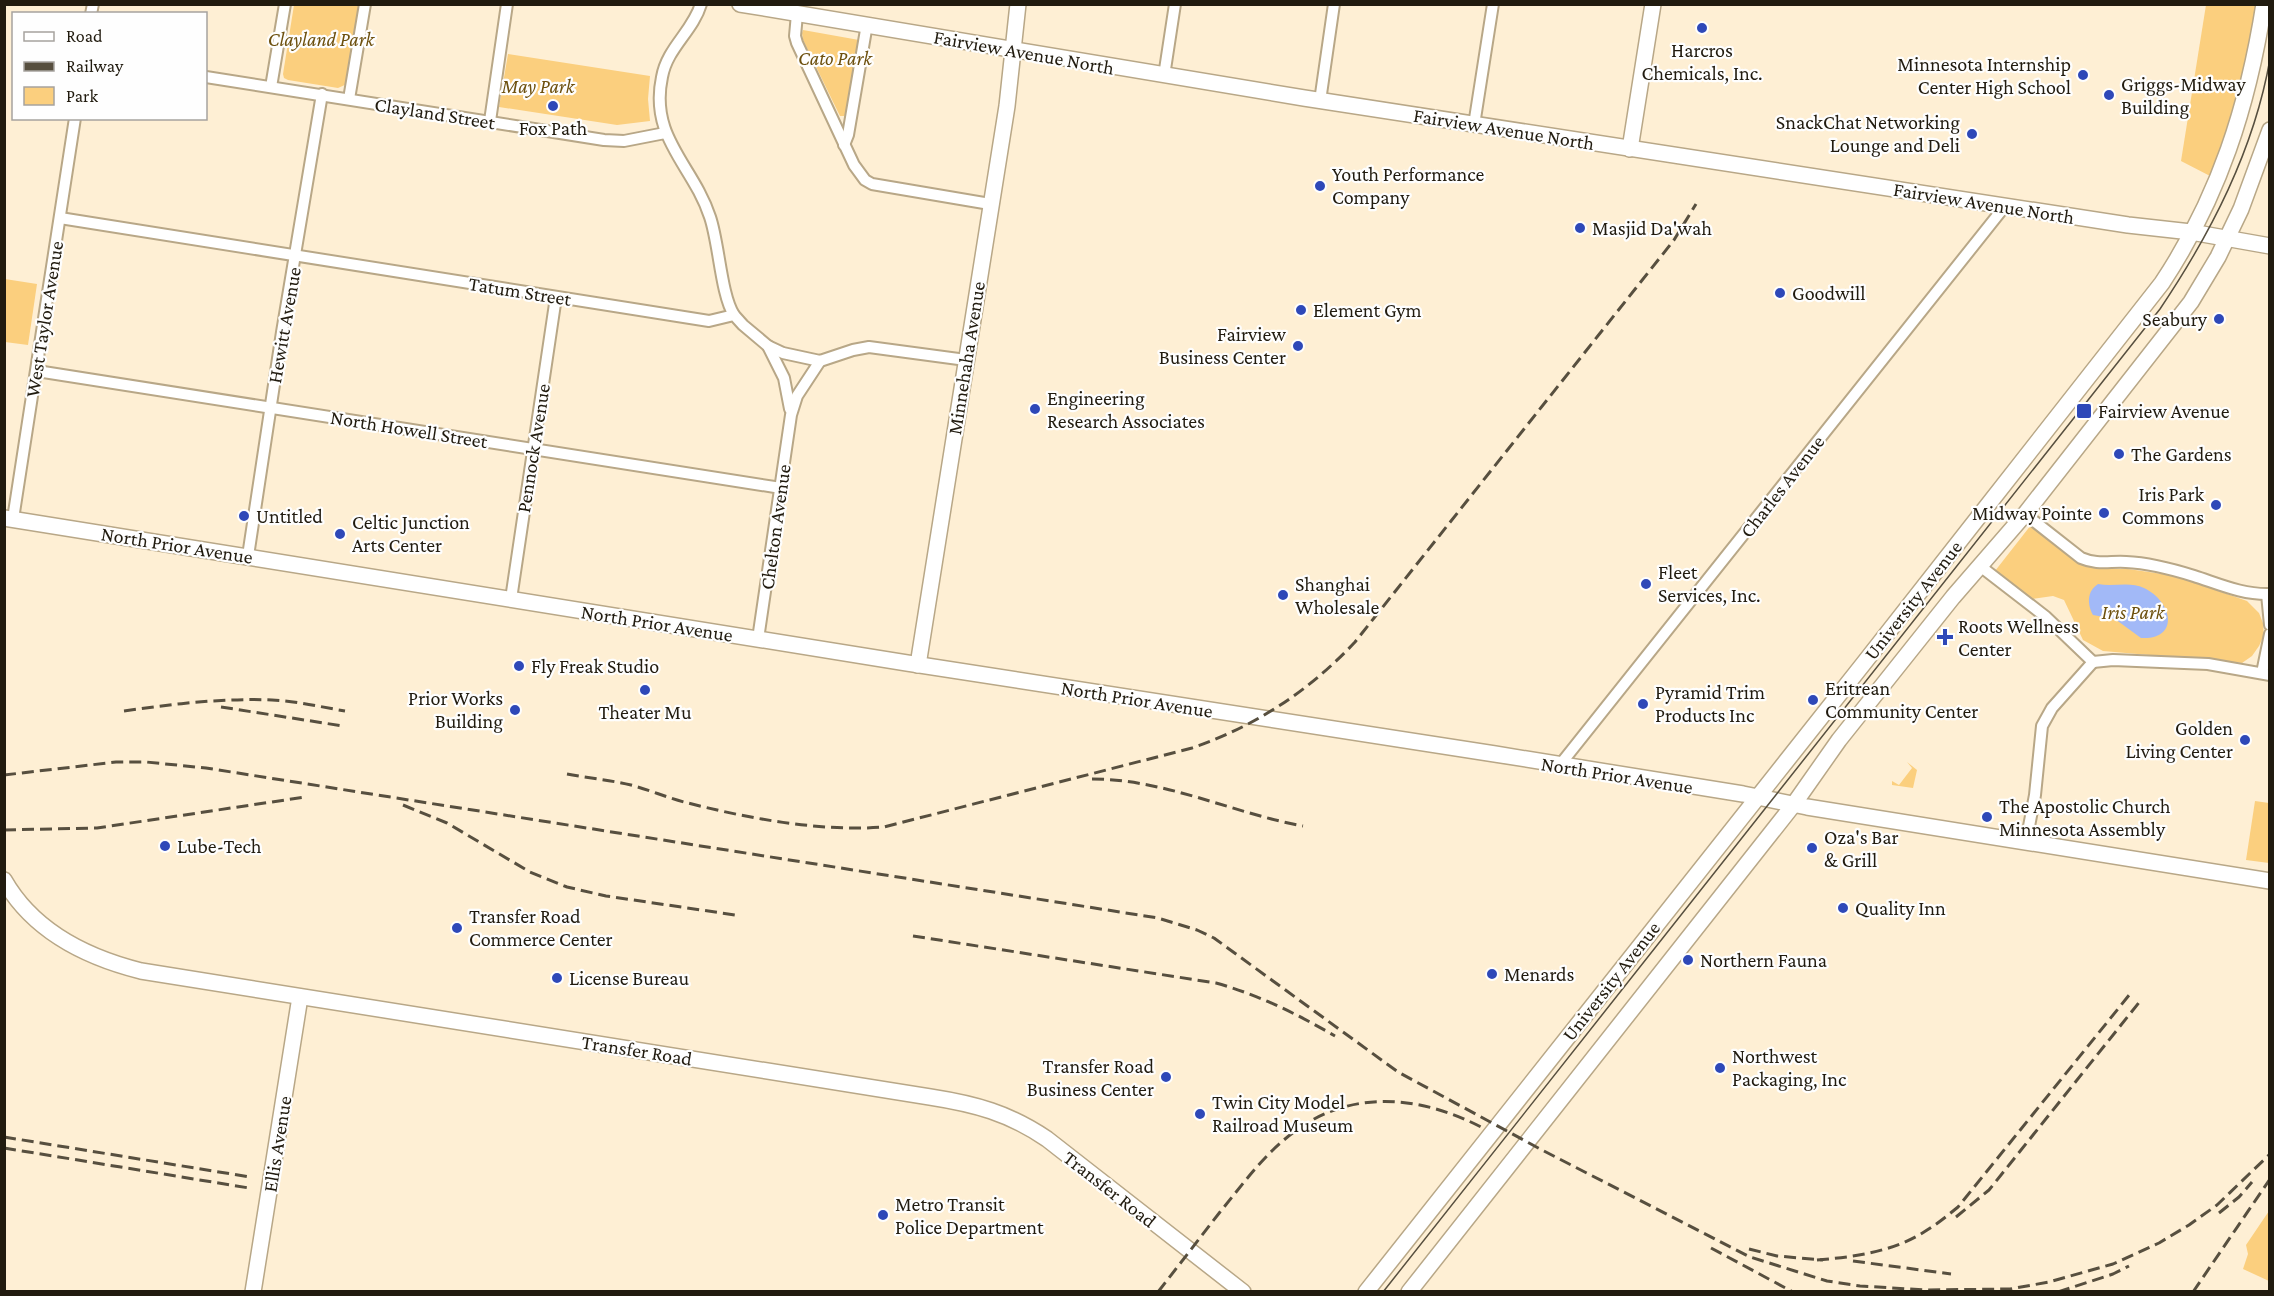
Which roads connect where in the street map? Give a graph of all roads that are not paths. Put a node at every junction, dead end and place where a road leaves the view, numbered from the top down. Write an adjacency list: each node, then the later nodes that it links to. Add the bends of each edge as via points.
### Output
1 (285, 4): 17 (street)
2 (366, 4): 19 (street)
3 (507, 4): 22 (street)
4 (701, 4): 25 (street, via 662,76 660,108)
5 (740, 4): 12 (street, Fairview Avenue North)
6 (1018, 4): 14 (street, Minnehaha Avenue)
7 (1176, 4): 15 (street)
8 (1334, 4): 20 (street)
9 (1493, 4): 23 (street)
10 (1653, 4): 27 (street)
11 (2264, 4): 31 (street, University Avenue, via 2250,84 2235,133)
12 (804, 11): 13 (street, Fairview Avenue North); 26 (street, via 795,36 797,43)
13 (867, 24): 14 (street, Fairview Avenue North); 26 (street)
14 (1013, 50): 15 (street, Fairview Avenue North); 28 (street, Minnehaha Avenue)
15 (1164, 76): 20 (street, Fairview Avenue North)
16 (207, 77): 17 (street, Clayland Street)
17 (271, 87): 18 (street, Clayland Street)
18 (322, 94): 19 (street, Clayland Street); 34 (street, Hewitt Avenue)
19 (349, 99): 22 (street, Clayland Street)
20 (1320, 101): 23 (street, Fairview Avenue North)
21 (75, 120): 30 (street, West Taylor Avenue)
22 (490, 121): 25 (street, Clayland Street, via 604,140 624,141)
23 (1474, 125): 27 (street, Fairview Avenue North)
24 (2270, 130): 32 (street, University Avenue)
25 (665, 133): 36 (street, via 709,214 726,295)
26 (844, 145): 28 (street, via 858,172 872,184)
27 (1630, 148): 29 (street, Fairview Avenue North)
28 (990, 204): 38 (street, Minnehaha Avenue)
29 (2005, 206): 31 (street, Fairview Avenue North); 57 (street, Charles Avenue)
30 (60, 218): 34 (street, Tatum Street); 40 (street, West Taylor Avenue)
31 (2191, 232): 32 (street, Fairview Avenue North); 58 (street, University Avenue, via 2133,322)
32 (2227, 239): 33 (street, Fairview Avenue North); 45 (street, University Avenue, via 2181,316)
33 (2270, 246)
34 (296, 256): 35 (street, Tatum Street); 41 (street, Hewitt Avenue)
35 (556, 297): 36 (street, Tatum Street, via 709,321); 43 (street, Pennock Avenue)
36 (735, 315): 37 (street)
37 (768, 345): 39 (street, via 783,353); 42 (street, Chelton Avenue, via 784,378)
38 (966, 360): 39 (street, via 869,347); 55 (street, Minnehaha Avenue)
39 (820, 361): 42 (street, Chelton Avenue, via 797,396)
40 (37, 371): 41 (street, North Howell Street); 46 (street, West Taylor Avenue)
41 (271, 408): 43 (street, North Howell Street); 47 (street, Hewitt Avenue)
42 (791, 415): 44 (street, Chelton Avenue)
43 (534, 448): 44 (street, North Howell Street); 50 (street, Pennock Avenue)
44 (781, 488): 53 (street, Chelton Avenue)
45 (2025, 514): 48 (street, University Avenue); 49 (street, via 2089,561 2149,565 2231,589)
46 (7, 515): 47 (street, North Prior Avenue)
47 (248, 556): 50 (street, North Prior Avenue)
48 (1980, 566): 54 (street, via 2046,617); 59 (street, University Avenue, via 1839,740)
49 (2268, 594): 51 (street)
50 (511, 599): 53 (street, North Prior Avenue)
51 (2270, 625)
52 (2270, 634): 56 (street)
53 (758, 639): 55 (street, North Prior Avenue)
54 (2093, 662): 56 (street, via 2208,663); 60 (street, via 2052,708 2042,726)
55 (918, 665): 57 (street, North Prior Avenue)
56 (2266, 674)
57 (1559, 766): 58 (street, North Prior Avenue)
58 (1757, 797): 59 (street, North Prior Avenue); 66 (street, University Avenue)
59 (1794, 804): 60 (street, North Prior Avenue); 67 (street, University Avenue)
60 (2026, 842): 61 (street, North Prior Avenue)
61 (2270, 880)
62 (5, 881): 63 (street, Transfer Road, via 38,922 97,957 141,971)
63 (300, 997): 64 (street, Ellis Avenue); 65 (street, Transfer Road, via 939,1098 987,1109 1017,1120 1047,1139)
64 (253, 1292)
65 (1243, 1292)
66 (1366, 1292)
67 (1409, 1292)

